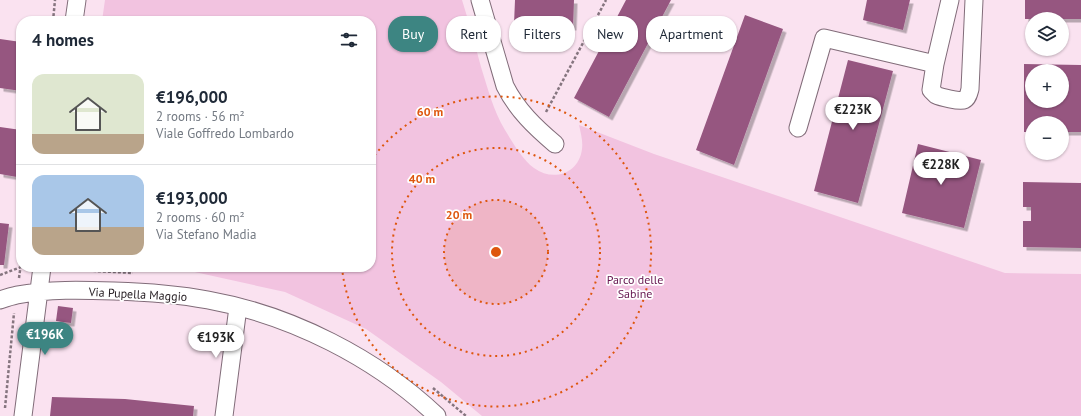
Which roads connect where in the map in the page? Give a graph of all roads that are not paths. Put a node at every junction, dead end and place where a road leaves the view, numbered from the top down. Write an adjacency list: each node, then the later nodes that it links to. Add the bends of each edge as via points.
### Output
1 (77, 0): 5 (street)
2 (480, 0): 8 (street, via 505,86 511,98)
3 (950, 0): 6 (street)
4 (974, 0): 6 (street, via 970,89 964,100 940,96 931,90)
5 (75, 16)
6 (934, 64): 7 (street, via 824,38)
7 (798, 128)
8 (555, 144)
9 (41, 272): 10 (street)
10 (38, 292): 11 (street, Via Pupella Maggio); 12 (street, Via Pupella Maggio, via 151,292); 13 (street)
11 (8, 297)
12 (238, 307): 14 (street); 15 (street, Via Pupella Maggio, via 268,315 335,344 380,371)
13 (23, 416)
14 (224, 416)
15 (437, 416)

